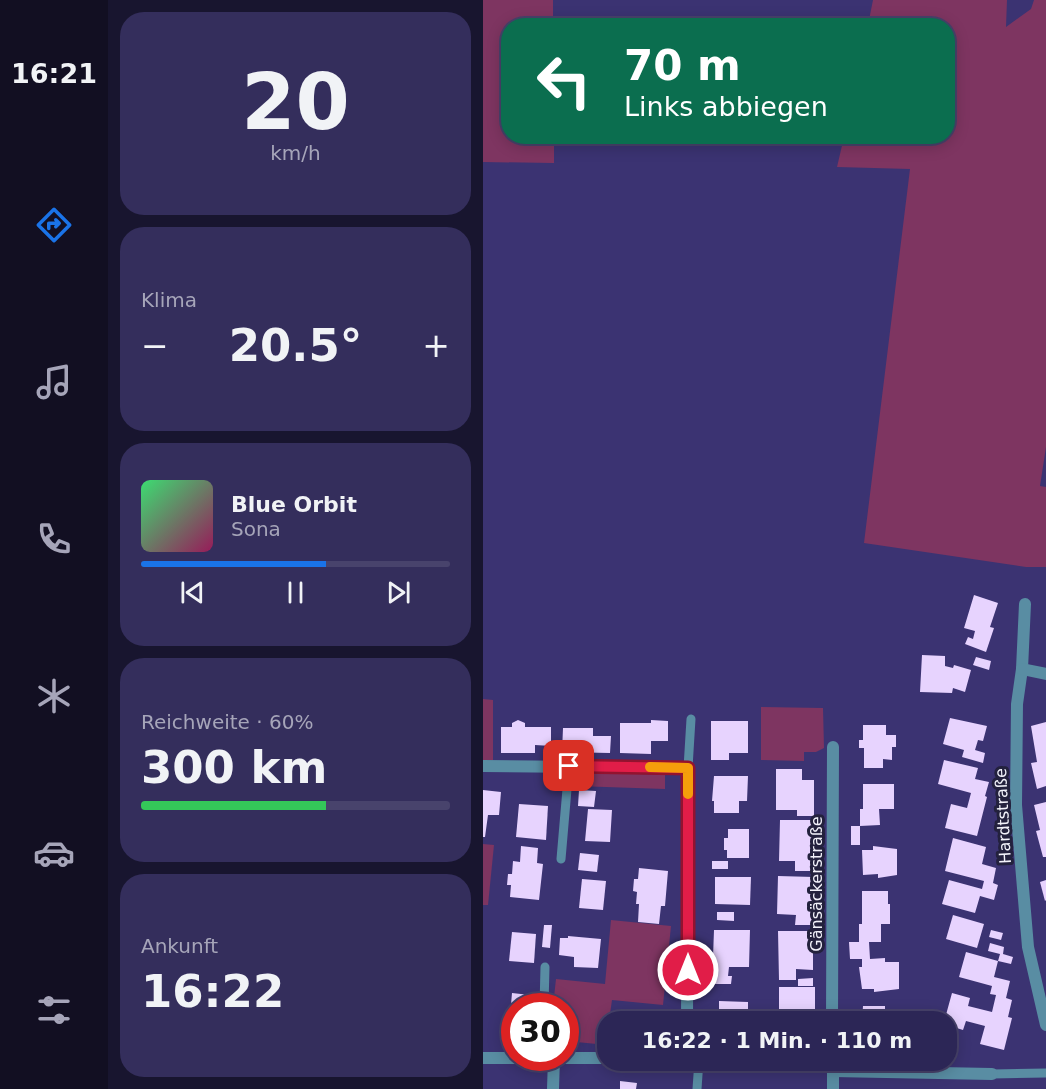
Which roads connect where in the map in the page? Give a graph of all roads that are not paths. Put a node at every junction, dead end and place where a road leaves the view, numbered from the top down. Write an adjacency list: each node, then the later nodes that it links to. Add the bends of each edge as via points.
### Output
1 (1025, 604): 2 (street, Hardtstraße)
2 (1021, 669): 3 (street); 14 (street, Hardtstraße, via 1016,805 1028,947)
3 (1046, 674)
4 (691, 720): 8 (lane)
5 (833, 747): 13 (street, Gänsäckerstraße)
6 (483, 766): 7 (street)
7 (569, 766): 8 (street); 9 (lane)
8 (688, 768): 12 (street)
9 (561, 859)
10 (545, 967): 11 (lane)
11 (544, 993)
12 (687, 1011)
13 (832, 1011)
14 (1046, 1025)
15 (483, 1058): 16 (street)
16 (501, 1058)
17 (579, 1058): 18 (street)
18 (597, 1058)
19 (554, 1071): 25 (street)
20 (698, 1071): 26 (lane)
21 (833, 1071): 27 (street)
22 (932, 1071): 24 (street)
23 (1046, 1073): 24 (lane)
24 (992, 1074)
25 (553, 1089)
26 (697, 1089)
27 (833, 1089)

